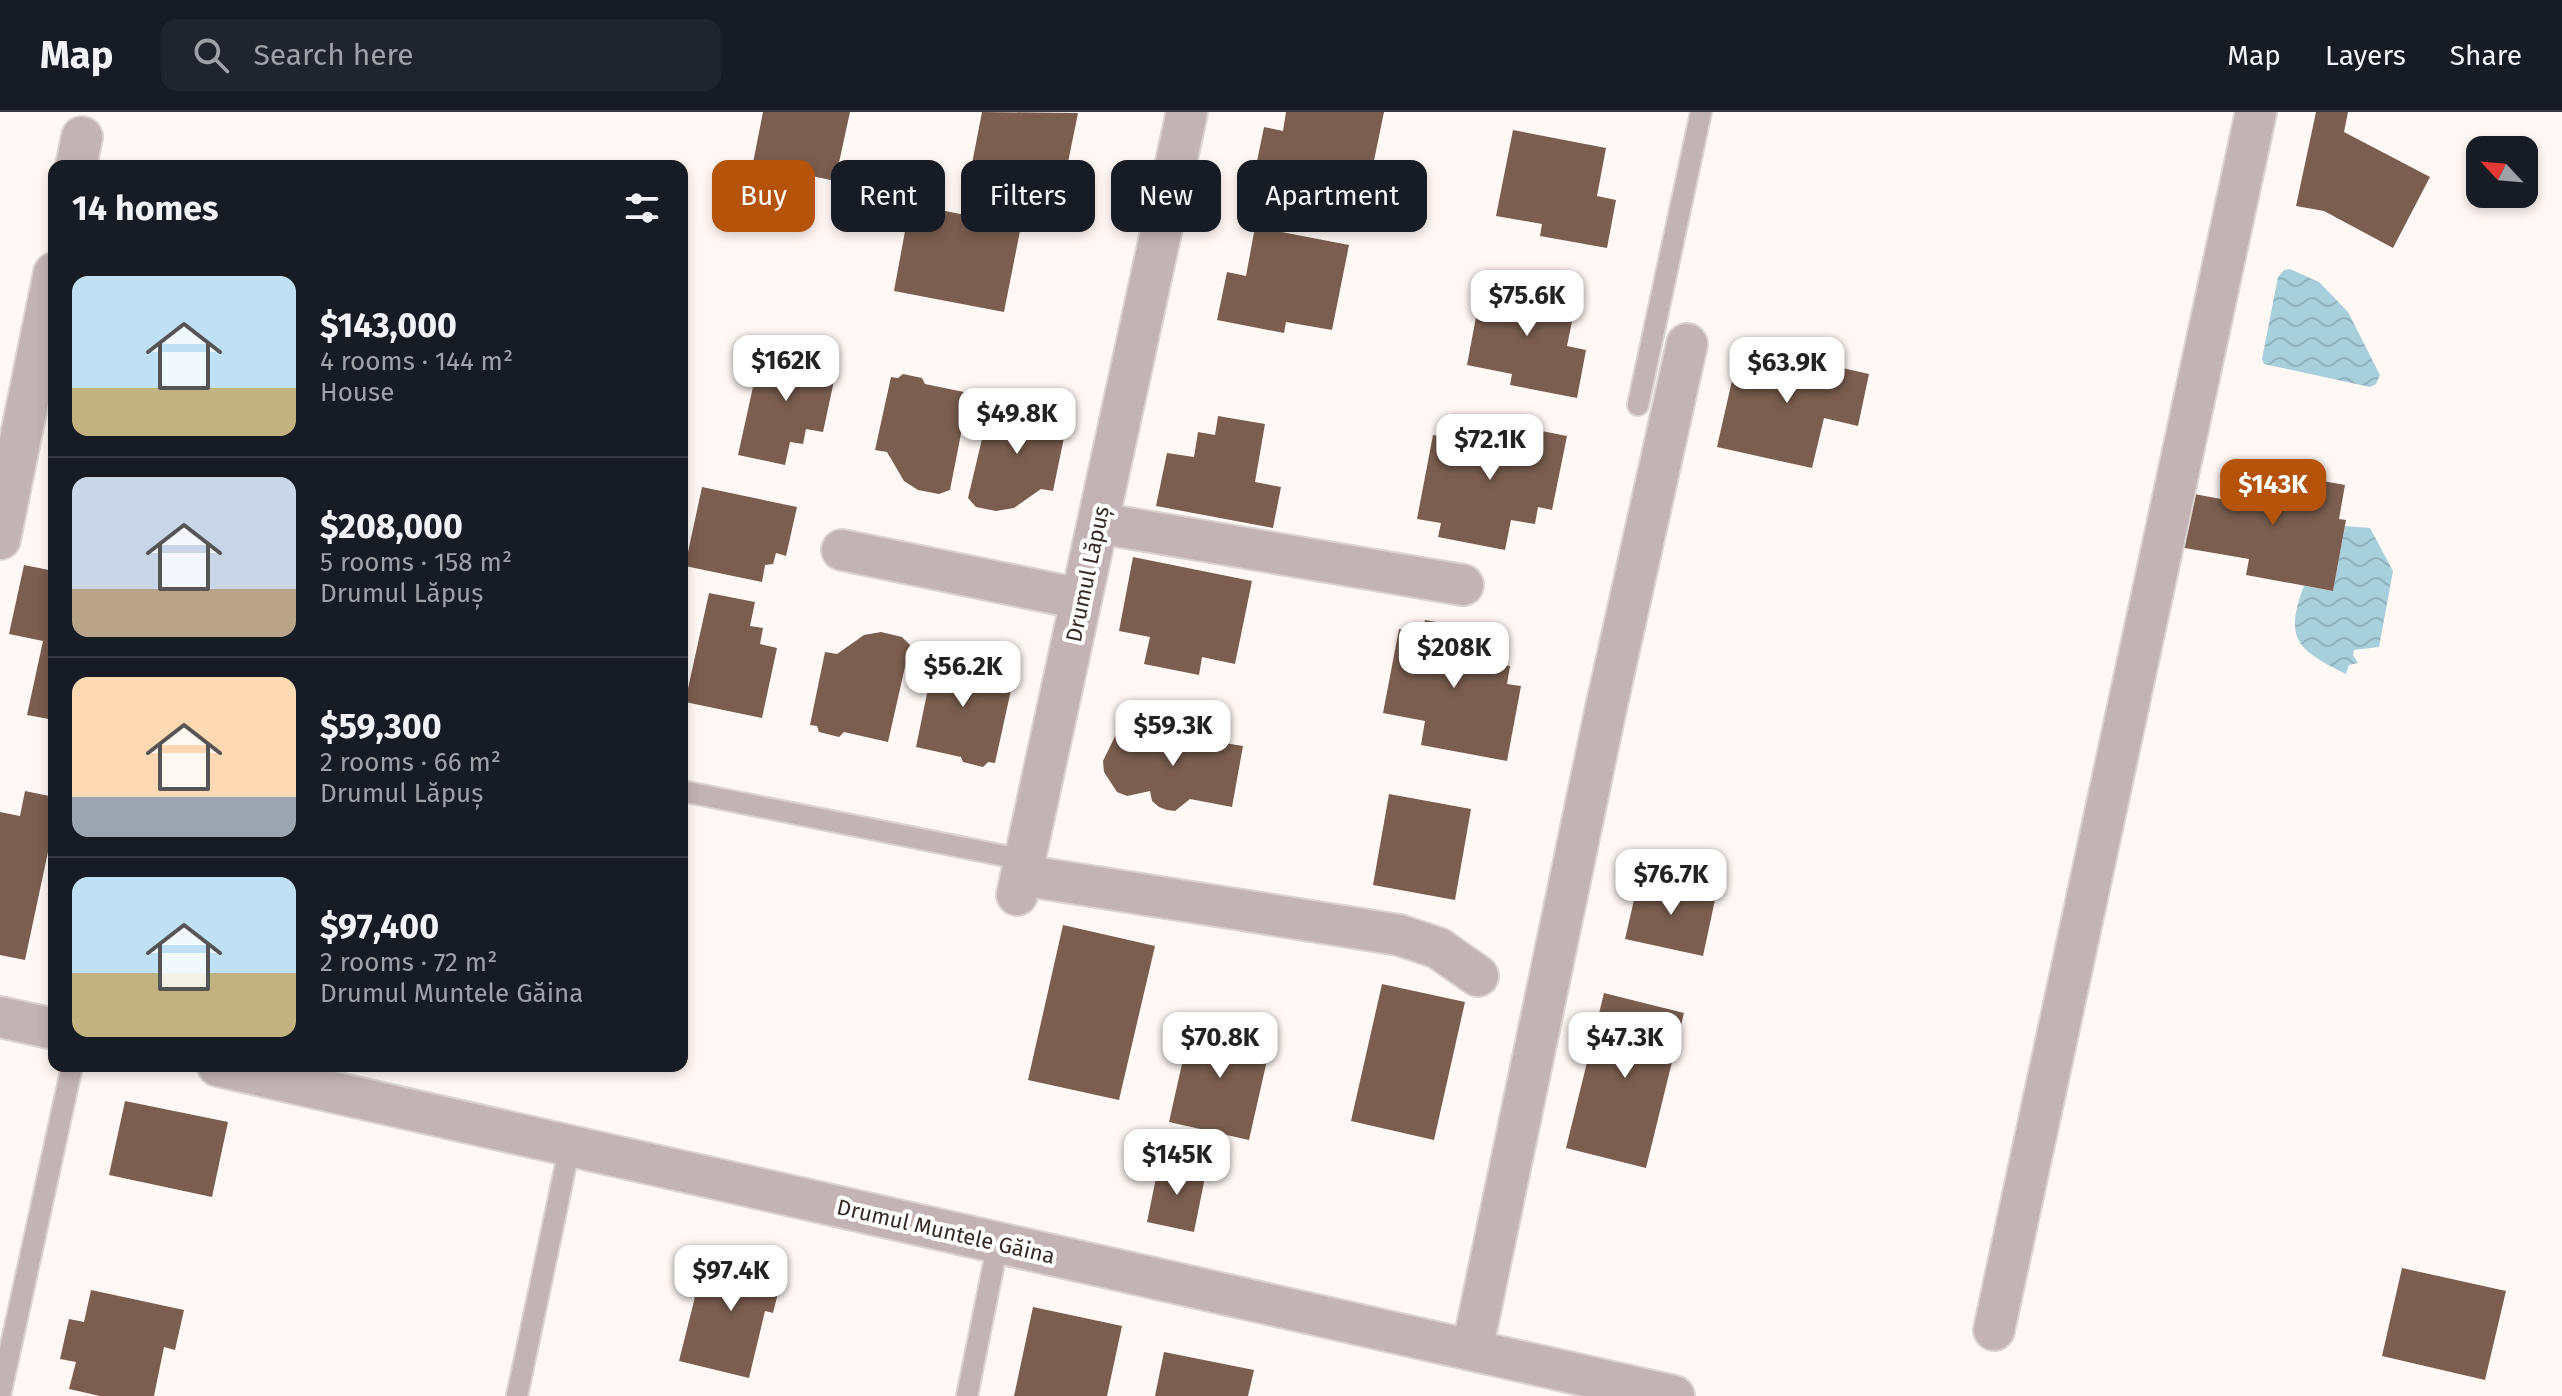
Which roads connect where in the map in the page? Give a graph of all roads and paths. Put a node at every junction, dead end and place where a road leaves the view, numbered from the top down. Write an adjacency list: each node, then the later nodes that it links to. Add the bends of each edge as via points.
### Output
1 (1187, 112): 7 (street, Drumul Lăpuș)
2 (1701, 112): 6 (lane)
3 (2256, 112): 22 (street)
4 (48, 303): 8 (street)
5 (1687, 344): 23 (street)
6 (1638, 405)
7 (1098, 523): 10 (street); 11 (street, Drumul Lăpuș)
8 (0, 539)
9 (842, 550): 11 (street)
10 (1463, 585)
11 (1081, 599): 13 (street, Drumul Lăpuș)
12 (688, 793): 13 (lane)
13 (1021, 877): 14 (street, via 1399,935 1438,948)
14 (1478, 976)
15 (0, 1017): 16 (street)
16 (48, 1028)
17 (71, 1072): 24 (lane)
18 (275, 1072): 19 (street, Drumul Muntele Găina)
19 (303, 1075): 20 (street, Drumul Muntele Găina)
20 (570, 1145): 21 (street, Drumul Muntele Găina); 25 (lane)
21 (998, 1243): 23 (street, Drumul Muntele Găina); 26 (lane)
22 (1994, 1330)
23 (1472, 1350): 27 (street, Drumul Muntele Găina)
24 (0, 1396)
25 (517, 1396)
26 (967, 1396)
27 (1674, 1396)

